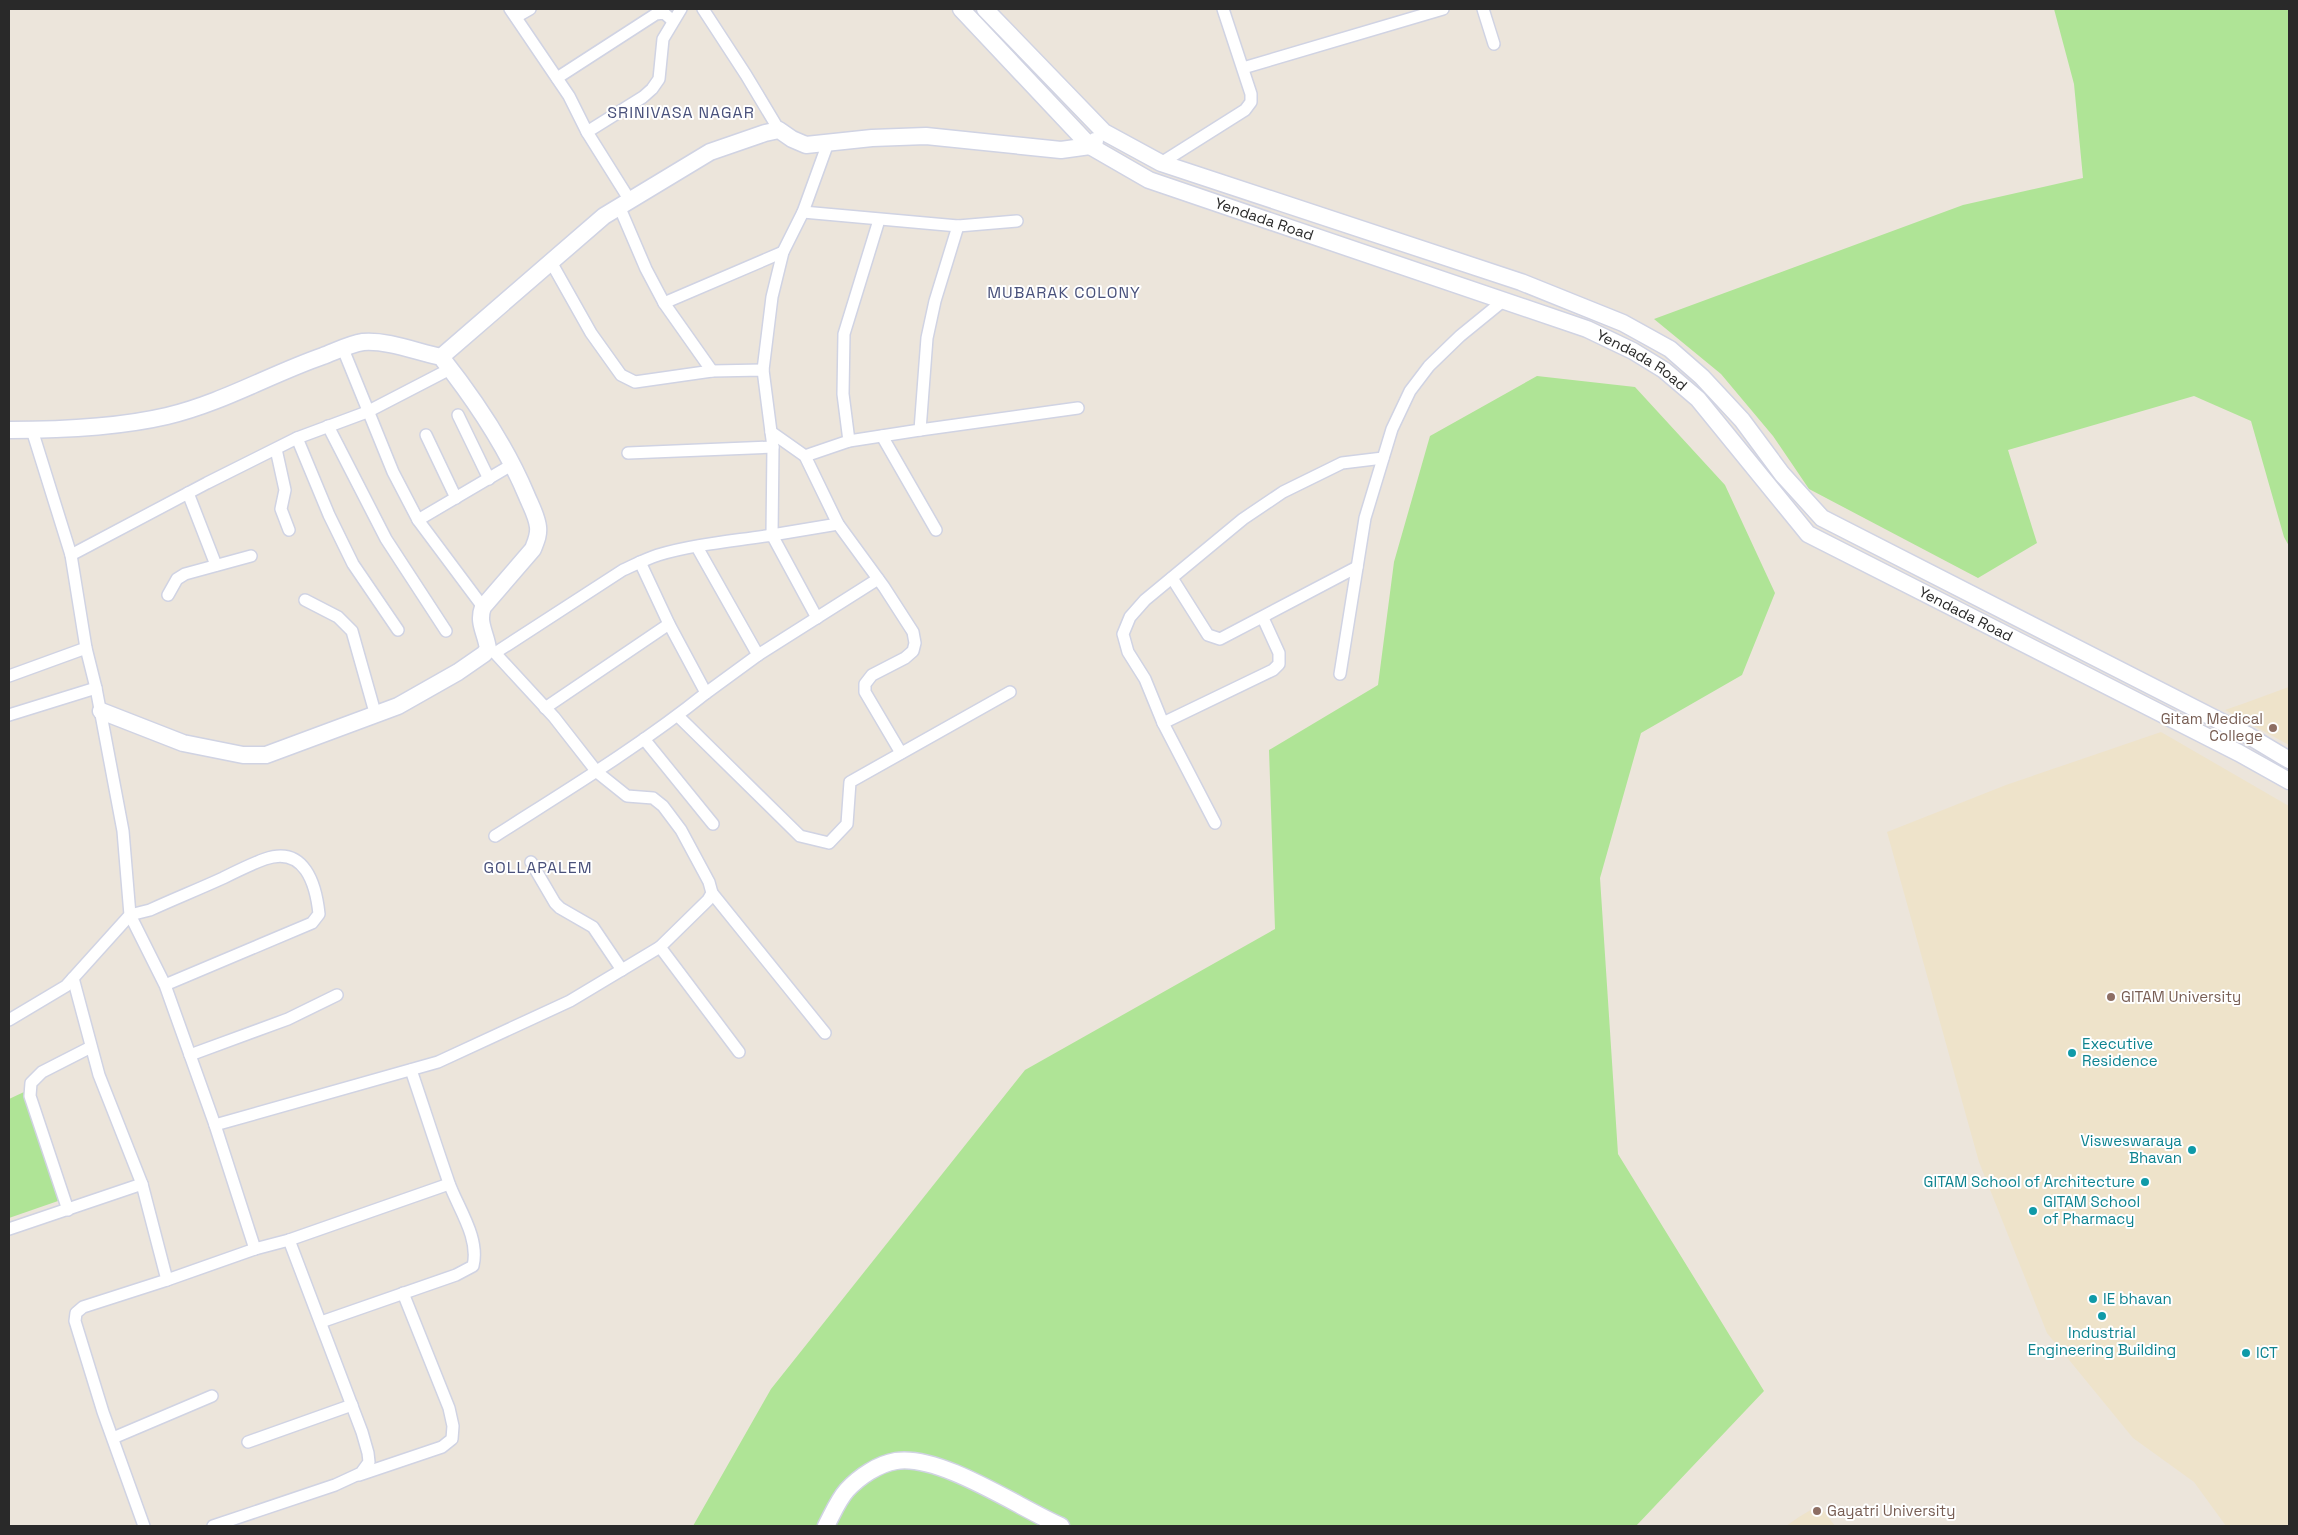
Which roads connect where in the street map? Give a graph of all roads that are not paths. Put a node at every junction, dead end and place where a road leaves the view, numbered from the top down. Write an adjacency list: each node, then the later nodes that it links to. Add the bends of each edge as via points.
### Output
1 (530, 9): 9 (street)
2 (681, 9): 10 (street)
3 (703, 9): 14 (street)
4 (961, 9): 18 (main road, Yendada Road)
5 (986, 9): 16 (main road, Yendada Road)
6 (1223, 9): 12 (street)
7 (1443, 9): 12 (street)
8 (1483, 9): 11 (street)
9 (513, 13): 13 (street)
10 (673, 20): 13 (street, via 664,14 656,14); 15 (street, via 663,39 659,79 652,89)
11 (1494, 44)
12 (1243, 68): 19 (street, via 1251,94 1251,102 1245,110)
13 (557, 78): 15 (street)
14 (778, 130): 17 (main road, via 792,140 806,144); 20 (main road, via 710,152)
15 (587, 132): 20 (street)
16 (1104, 132): 18 (main road); 19 (main road, Yendada Road)
17 (828, 143): 18 (main road, via 926,136 1061,150); 21 (street)
18 (1090, 146): 27 (main road, Yendada Road, via 1149,180)
19 (1161, 163): 91 (main road, Yendada Road, via 1513,280 1623,323 1670,349 1702,376 1822,518 2249,736)
20 (624, 202): 26 (main road); 28 (street, via 646,269)
21 (803, 212): 22 (street); 25 (street)
22 (879, 220): 24 (street); 44 (street, via 844,334 843,394)
23 (1017, 221): 24 (street)
24 (958, 226): 39 (street, via 927,338)
25 (783, 252): 28 (street); 31 (street, via 772,297)
26 (551, 262): 30 (main road); 32 (street, via 591,333 620,375 635,382)
27 (1503, 301): 49 (street, via 1429,366 1410,391); 93 (main road, Yendada Road, via 1587,329 1664,370 1698,399 1808,534)
28 (664, 303): 32 (street)
29 (343, 349): 30 (main road, via 361,342 378,342); 34 (street); 38 (main road, via 168,416)
30 (446, 363): 34 (street); 50 (main road, via 493,428)
31 (763, 370): 32 (street); 40 (street)
32 (712, 371)
33 (1078, 408): 39 (street)
34 (367, 412): 36 (street); 54 (street)
35 (458, 415): 51 (street)
36 (328, 426): 43 (street); 74 (street, via 386,539)
37 (9, 430): 38 (main road)
38 (32, 430): 60 (street)
39 (920, 430): 42 (street)
40 (771, 432): 45 (street); 48 (street)
41 (426, 435): 53 (street)
42 (882, 436): 44 (street); 57 (street)
43 (297, 438): 46 (street); 73 (street, via 346,551)
44 (849, 441): 48 (street)
45 (773, 447): 47 (street); 58 (street)
46 (276, 449): 52 (street); 56 (street, via 285,490 281,509)
47 (628, 453)
48 (805, 456): 55 (street)
49 (1383, 458): 64 (street, via 1365,518); 65 (street, via 1342,463 1283,492 1243,519)
50 (513, 464): 51 (street); 69 (main road, via 534,513 538,539)
51 (489, 479): 53 (street)
52 (188, 493): 60 (street); 63 (street)
53 (456, 498): 54 (street)
54 (418, 520): 69 (street)
55 (838, 524): 58 (street); 66 (street)
56 (289, 530)
57 (936, 530)
58 (772, 535): 59 (street); 70 (street)
59 (697, 547): 62 (street); 77 (street)
60 (71, 556): 75 (street)
61 (251, 556): 63 (street)
62 (640, 562): 72 (street); 76 (street)
63 (216, 565): 67 (street, via 177,578)
64 (1357, 567): 71 (street); 78 (street)
65 (1172, 578): 71 (street, via 1208,635 1215,639 1220,640); 88 (street, via 1130,617 1123,634 1128,652 1145,679)
66 (878, 579): 70 (street); 90 (street, via 913,632 915,642 913,650 905,658 872,675 865,684 865,692)
67 (168, 595)
68 (305, 600): 86 (street, via 338,617 352,631)
69 (483, 607): 76 (main road, via 480,621)
70 (817, 618): 77 (street)
71 (1262, 618): 88 (street, via 1279,653 1279,664)
72 (669, 624): 82 (street); 83 (street)
73 (398, 630)
74 (446, 631)
75 (86, 648): 79 (street); 80 (street)
76 (491, 651): 83 (street); 86 (main road, via 433,688)
77 (758, 655): 82 (street)
78 (1340, 674)
79 (9, 676)
80 (96, 688): 84 (street); 85 (street)
81 (1010, 692): 90 (street)
82 (706, 693): 87 (street)
83 (545, 708): 92 (street)
84 (101, 711): 86 (main road, via 183,743 254,756 280,751); 99 (street, via 123,831)
85 (9, 715)
86 (376, 716)
87 (678, 716): 89 (street); 90 (street, via 800,836 829,843 847,824 850,782)
88 (1163, 723): 94 (street)
89 (644, 739): 92 (street); 95 (street)
90 (901, 752)
91 (2289, 760)
92 (597, 772): 96 (street); 98 (street, via 627,796 653,798 663,806 681,830)
93 (2289, 781)
94 (1214, 823)
95 (713, 824)
96 (495, 836)
97 (531, 862): 101 (street, via 555,903 593,927)
98 (712, 893): 100 (street); 106 (street)
99 (130, 915): 102 (street); 103 (street); 103 (street, via 150,910 267,858 291,858 304,866 314,882 319,914 312,924)
100 (660, 946): 101 (street); 108 (street)
101 (622, 970): 110 (street, via 570,1002 438,1062)
102 (73, 978): 105 (street, via 66,986); 107 (street)
103 (165, 985): 109 (street)
104 (337, 995): 109 (street, via 288,1019)
105 (9, 1020)
106 (825, 1033)
107 (91, 1047): 112 (street); 114 (street, via 42,1072 31,1082 30,1096)
108 (739, 1052)
109 (190, 1055): 111 (street)
110 (411, 1070): 111 (street); 113 (street)
111 (215, 1125): 117 (street)
112 (142, 1184): 114 (street); 118 (street)
113 (450, 1184): 116 (street); 119 (street, via 474,1245 473,1266 462,1273)
114 (68, 1210): 115 (street)
115 (9, 1229)
116 (289, 1240): 117 (street); 120 (street)
117 (255, 1249): 118 (street)
118 (167, 1280): 123 (street, via 83,1307 76,1313 75,1321)
119 (403, 1293): 120 (street); 125 (street, via 450,1408 452,1440 442,1447)
120 (321, 1322): 122 (street)
121 (212, 1396): 123 (street)
122 (352, 1405): 124 (street); 125 (street, via 369,1462)
123 (113, 1438): 126 (street)
124 (248, 1442)
125 (355, 1476): 127 (street)
126 (144, 1526)
127 (213, 1526)
128 (826, 1526): 129 (main road, via 846,1491 860,1478 896,1461 939,1466)
129 (1061, 1526)

